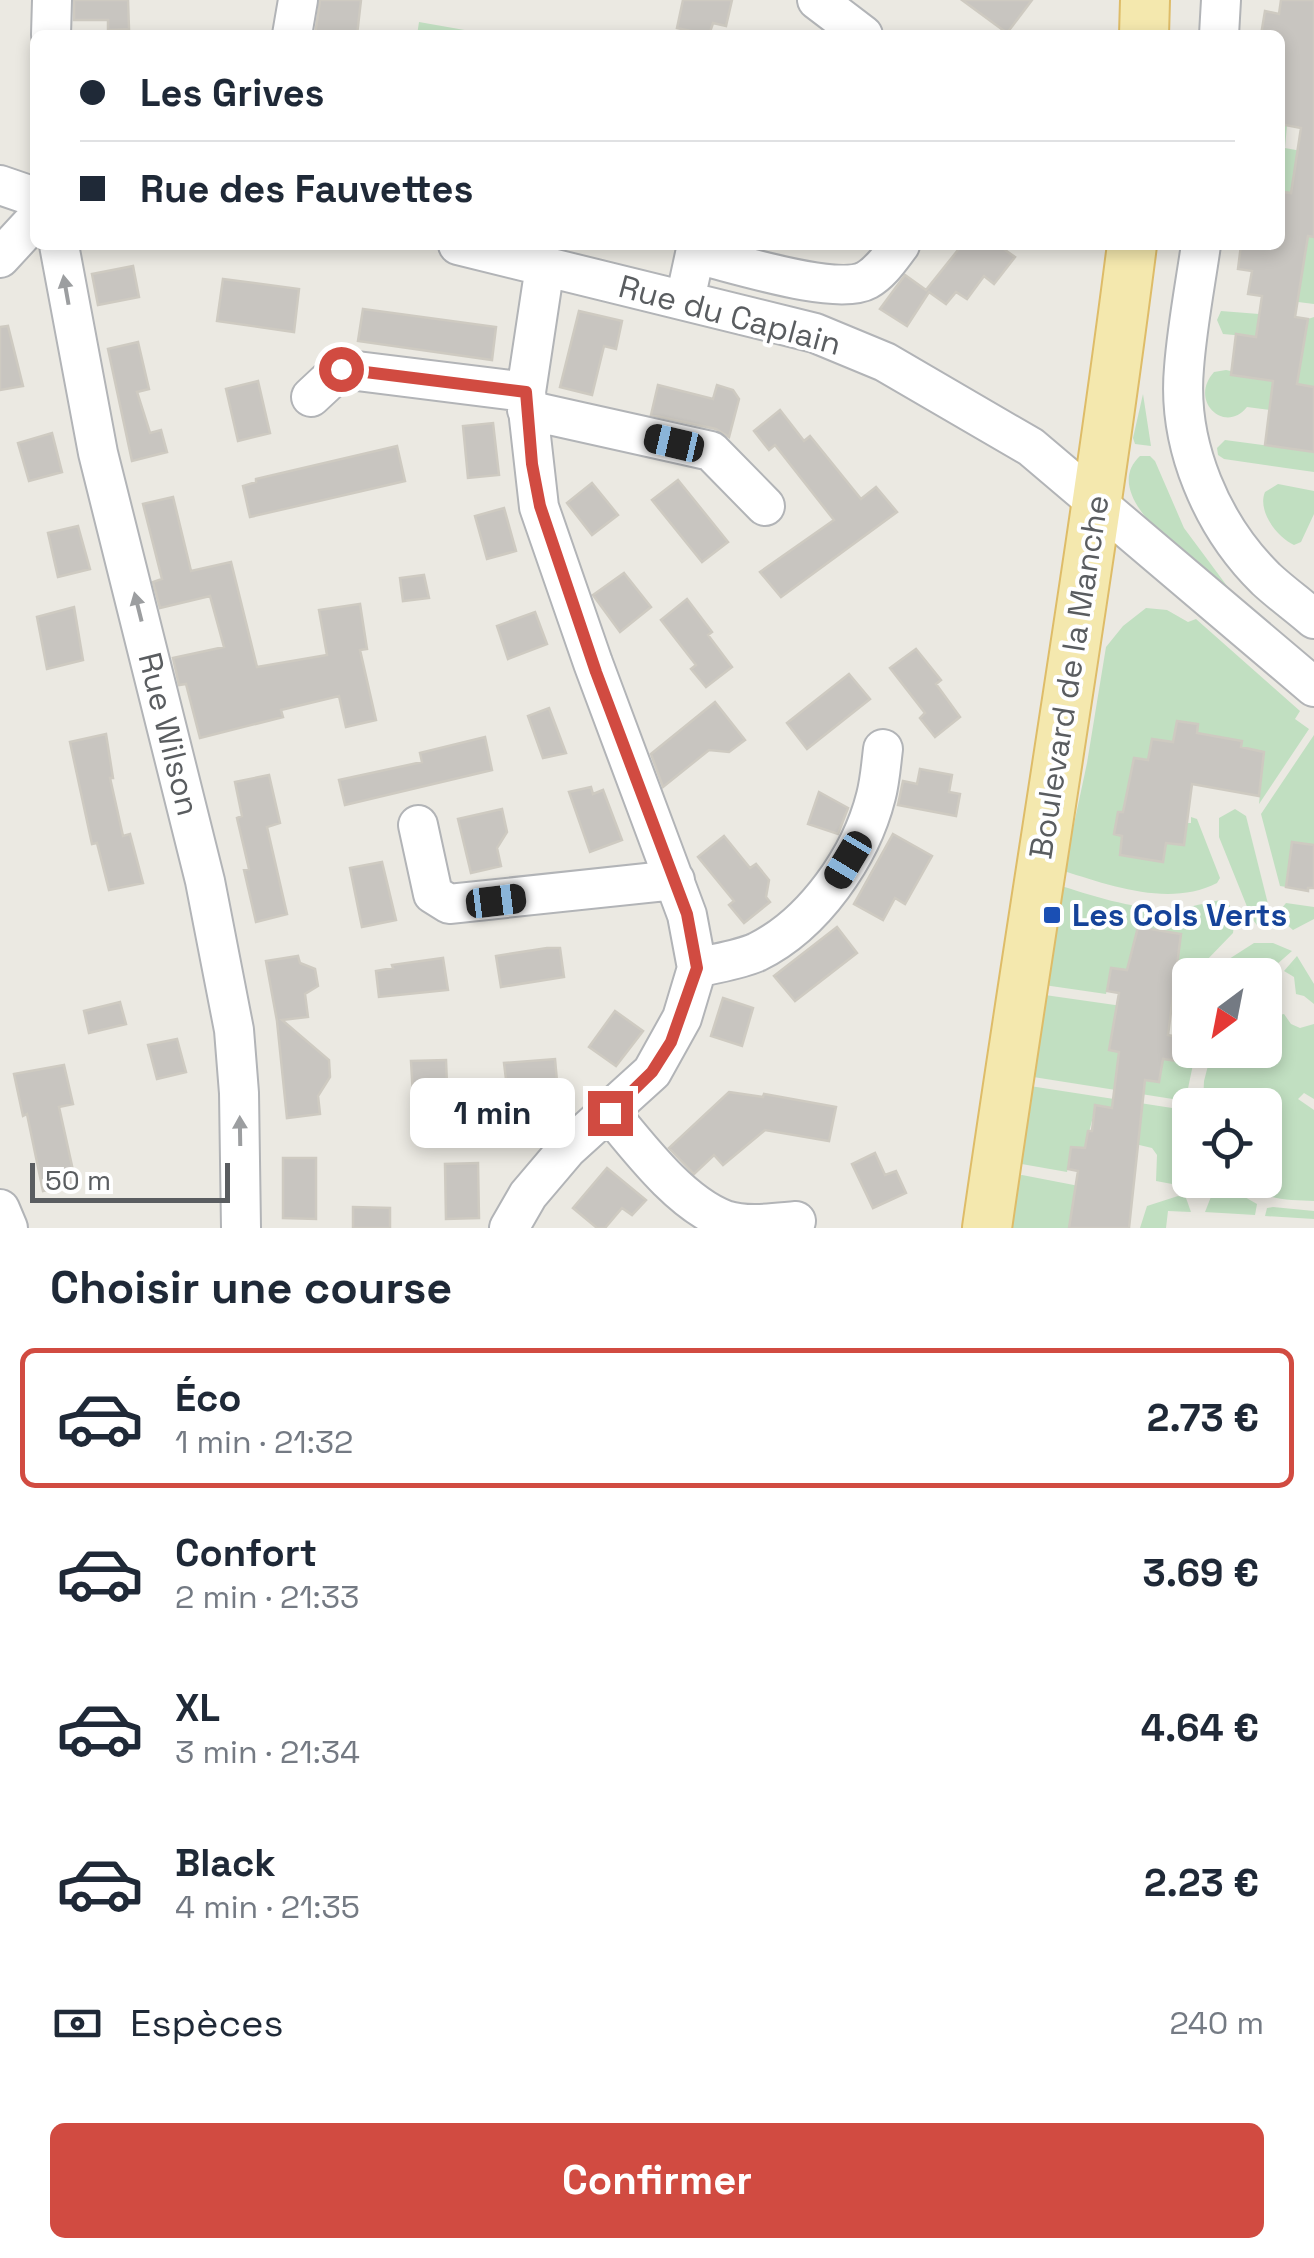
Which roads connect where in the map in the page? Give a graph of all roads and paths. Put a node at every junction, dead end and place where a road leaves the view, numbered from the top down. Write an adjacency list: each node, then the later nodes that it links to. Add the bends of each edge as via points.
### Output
1 (52, 0): 6 (street)
2 (298, 0): 7 (street)
3 (818, 0): 8 (street)
4 (1145, 0): 9 (main road)
5 (1220, 0): 10 (street)
6 (51, 30)
7 (293, 30)
8 (857, 30)
9 (1144, 30)
10 (1219, 30)
11 (0, 185): 12 (street)
12 (30, 195)
13 (30, 225): 21 (street)
14 (60, 250): 40 (street, Rue Wilson, one-way to 14, via 234,1030 205,881 98,453)
15 (479, 250): 22 (street, Rue du Caplain)
16 (696, 250): 24 (street)
17 (700, 250): 23 (street)
18 (896, 250): 23 (street, via 864,282)
19 (1131, 250): 28 (main road, Boulevard de la Manche)
20 (1200, 250): 30 (street, via 1183,371 1192,456 1238,547)
21 (0, 258)
22 (545, 266): 24 (street, Rue du Caplain); 27 (street)
23 (808, 281): 25 (street)
24 (684, 300): 25 (street, Rue du Caplain)
25 (794, 328): 28 (street, Rue du Caplain, via 885,362 1030,447)
26 (311, 398): 27 (street, via 341,369)
27 (527, 401): 29 (street, via 711,452); 34 (street, via 540,506)
28 (1096, 504): 31 (street, Rue du Caplain); 42 (main road, Boulevard de la Manche)
29 (764, 506)
30 (1314, 618)
31 (1314, 686)
32 (883, 750): 35 (street, via 876,796 858,842 814,907 756,953)
33 (418, 825): 34 (street, via 433,894 449,904)
34 (674, 880): 35 (street)
35 (697, 968): 36 (street, via 671,1042 652,1072)
36 (610, 1113): 38 (street, via 647,1158 722,1219); 41 (street, via 566,1149)
37 (0, 1208): 39 (street)
38 (796, 1222)
39 (8, 1228)
40 (241, 1228)
41 (510, 1228)
42 (988, 1228)

